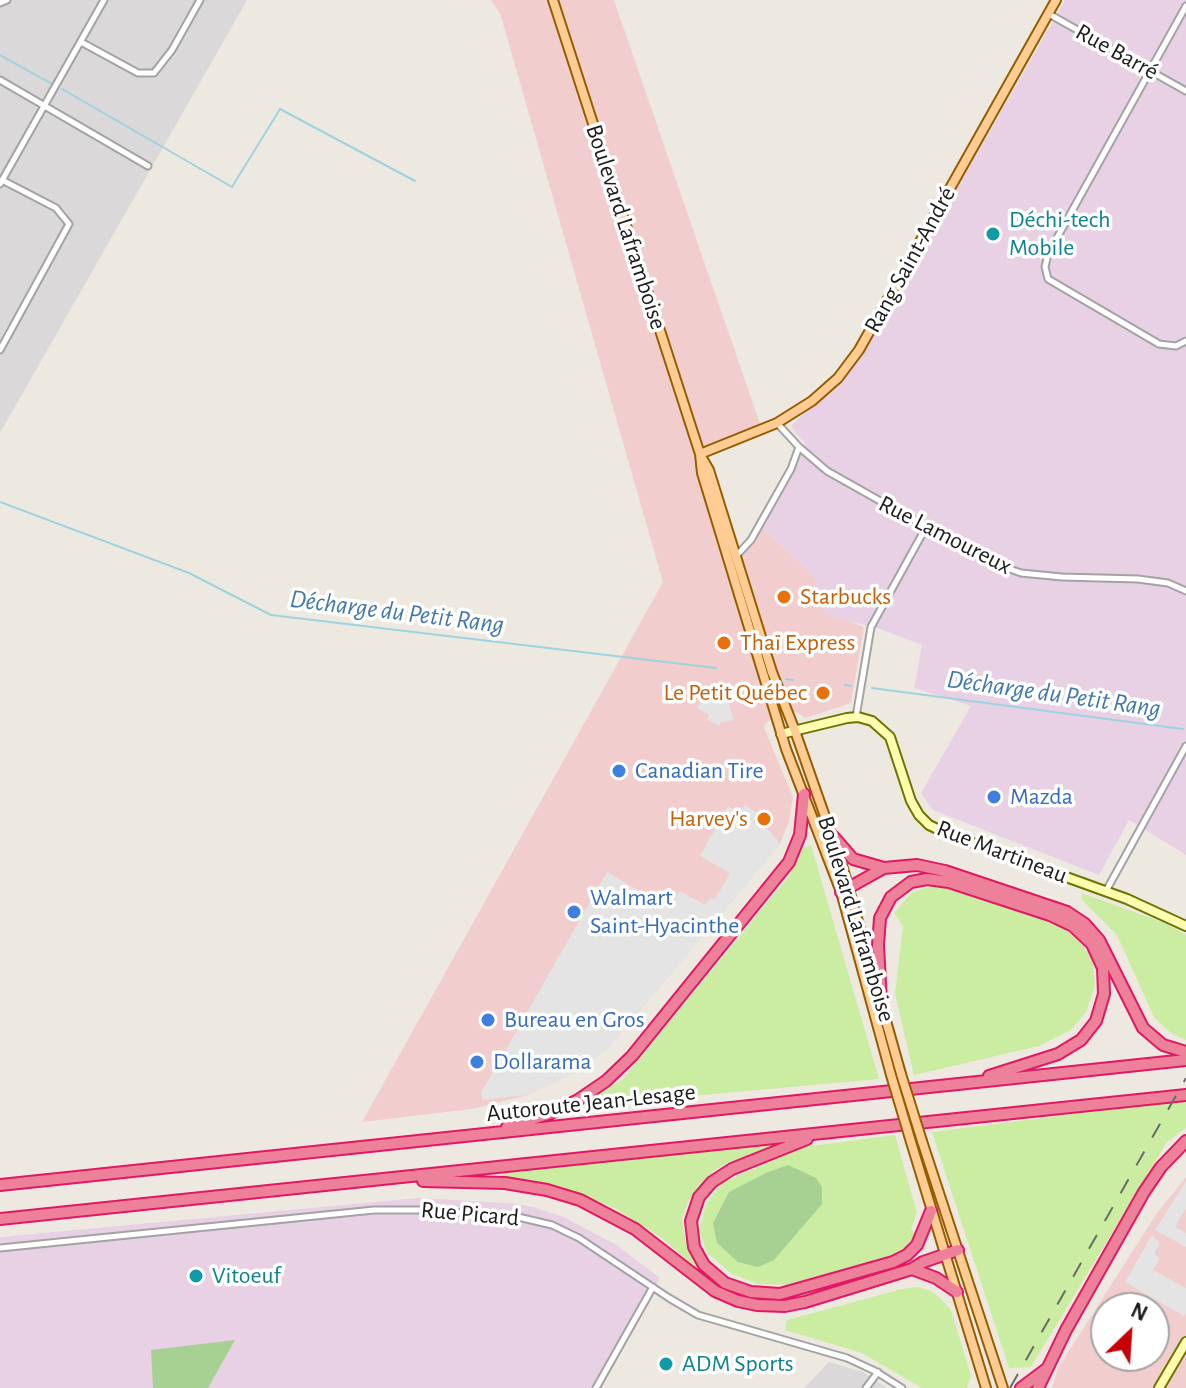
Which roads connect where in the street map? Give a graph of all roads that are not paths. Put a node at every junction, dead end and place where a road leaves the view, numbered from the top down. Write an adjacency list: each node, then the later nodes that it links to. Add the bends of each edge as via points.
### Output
1 (7, 0): 6 (street)
2 (104, 0): 9 (street)
3 (200, 0): 9 (street, via 154,73 138,73)
4 (553, 0): 20 (main road, Boulevard Laframboise)
5 (1056, 0): 8 (main road, Rang Saint-André)
6 (0, 3)
7 (1186, 6): 10 (street)
8 (1048, 13): 10 (street, Rue Barré); 18 (main road, Rang Saint-André, via 859,350 838,378)
9 (81, 42): 13 (street)
10 (1150, 71): 12 (street, Rue Barré); 16 (street, via 1045,267 1048,279 1159,344)
11 (0, 80): 13 (street)
12 (1186, 91)
13 (46, 106): 14 (street); 15 (street)
14 (148, 166)
15 (1, 182): 17 (street, via 56,208 69,224)
16 (1186, 341)
17 (0, 350)
18 (777, 423): 19 (street, Rue Lamoureux); 20 (main road, Rang Saint-André)
19 (799, 447): 21 (street, Rue Lamoureux, via 827,471); 22 (street, via 751,540)
20 (700, 454): 22 (main road, Boulevard Laframboise)
21 (925, 529): 23 (street, Rue Lamoureux, via 1021,573 1138,579); 24 (street, via 871,627)
22 (732, 558): 25 (main road, Boulevard Laframboise); 26 (main road, Boulevard Laframboise)
23 (1186, 591)
24 (856, 717): 25 (street); 32 (street, Rue Martineau, via 876,723 889,735 912,804 929,825)
25 (795, 731): 26 (street); 29 (main road, Boulevard Laframboise)
26 (781, 734): 28 (main road, Boulevard Laframboise)
27 (1186, 746): 32 (street)
28 (804, 794): 31 (main road, Boulevard Laframboise); 39 (highway, via 791,860 627,1061 572,1104)
29 (833, 836): 30 (highway, via 854,859); 31 (main road, Boulevard Laframboise)
30 (884, 868): 31 (highway); 35 (highway, via 934,868 1078,918 1102,944 1143,1028 1167,1046)
31 (845, 889): 34 (main road, Boulevard Laframboise); 44 (main road, Boulevard Laframboise, bridge)
32 (1106, 891): 33 (street, Rue Martineau)
33 (1186, 926)
34 (881, 1001): 37 (highway, via 881,914 893,894 915,881 936,879 971,888 1064,921 1085,936 1099,958 1105,984 1102,1008 1088,1033 1047,1059); 47 (main road, Boulevard Laframboise, bridge)
35 (1186, 1052)
36 (1186, 1060): 37 (highway, Autoroute Jean-Lesage)
37 (957, 1085): 39 (highway, Autoroute Jean-Lesage)
38 (1186, 1095): 40 (highway)
39 (484, 1134): 43 (highway, Autoroute Jean-Lesage)
40 (820, 1134): 42 (highway); 44 (highway, via 737,1166 701,1194 692,1212 691,1238 715,1276 767,1294 839,1279 909,1254)
41 (1186, 1141): 53 (highway, via 1144,1192)
42 (381, 1179): 45 (highway); 49 (highway, via 499,1183 568,1196 630,1225 715,1291 757,1305 805,1302)
43 (0, 1185)
44 (931, 1211): 48 (main road, Boulevard Laframboise)
45 (0, 1219)
46 (0, 1248): 50 (street, Rue Picard, via 368,1210 422,1210 510,1216 552,1225)
47 (958, 1250): 48 (highway); 59 (main road, Boulevard Laframboise)
48 (945, 1255): 49 (highway); 51 (main road, Boulevard Laframboise)
49 (912, 1269): 51 (highway)
50 (653, 1287): 54 (street, Rue Picard, via 704,1317 843,1356); 55 (street)
51 (957, 1292): 58 (main road, Boulevard Laframboise)
52 (1186, 1342): 62 (street)
53 (1046, 1369): 60 (highway); 61 (highway)
54 (878, 1372): 56 (street); 57 (street, Rue Picard)
55 (596, 1388)
56 (866, 1388)
57 (902, 1388)
58 (986, 1388)
59 (1003, 1388)
60 (1021, 1388)
61 (1038, 1388)
62 (1159, 1388)

